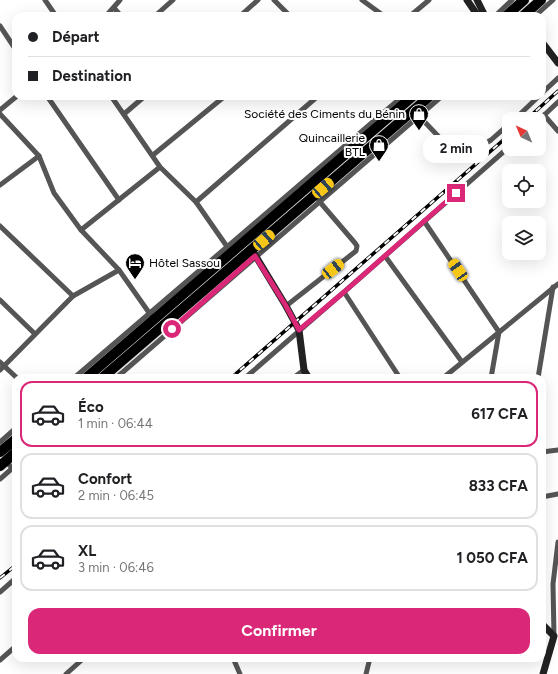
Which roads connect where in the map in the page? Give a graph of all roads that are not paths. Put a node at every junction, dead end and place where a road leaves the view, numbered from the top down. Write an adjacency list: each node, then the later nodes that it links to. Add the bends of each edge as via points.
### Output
1 (45, 0): 15 (street)
2 (120, 0): 13 (street)
3 (173, 0): 18 (street)
4 (258, 0): 19 (street)
5 (274, 0): 20 (street)
6 (362, 0): 21 (street)
7 (429, 0): 22 (street)
8 (467, 0): 23 (street)
9 (476, 0): 24 (street)
10 (524, 0): 14 (highway)
11 (541, 0): 14 (highway)
12 (553, 0): 25 (street)
13 (114, 8): 16 (street); 17 (street)
14 (515, 11)
15 (53, 12)
16 (110, 12)
17 (118, 12)
18 (160, 12)
19 (244, 12)
20 (286, 12)
21 (378, 12)
22 (415, 12)
23 (475, 12)
24 (484, 12)
25 (540, 12)
26 (0, 26): 27 (street)
27 (12, 44)
28 (546, 47): 29 (street)
29 (558, 63)
30 (558, 78): 31 (street)
31 (546, 89)
32 (12, 100): 44 (street)
33 (50, 100): 58 (street)
34 (114, 100): 47 (street)
35 (140, 100): 47 (street)
36 (220, 100): 54 (street)
37 (313, 100): 60 (street)
38 (398, 100): 64 (street)
39 (408, 100): 84 (highway)
40 (426, 100): 65 (highway)
41 (437, 100): 49 (street)
42 (535, 100): 45 (street)
43 (558, 102): 48 (street)
44 (0, 110)
45 (522, 112)
46 (0, 114): 55 (street)
47 (124, 114): 54 (street)
48 (546, 114)
49 (419, 116): 51 (street, via 460,159); 59 (street)
50 (546, 118): 52 (street)
51 (502, 130)
52 (558, 131)
53 (502, 153): 61 (street)
54 (153, 155): 56 (street)
55 (39, 156): 57 (street); 63 (street, via 54,193)
56 (160, 167): 58 (street); 60 (street)
57 (0, 185)
58 (119, 200): 63 (street)
59 (319, 201): 65 (street); 72 (street, via 355,243 356,251)
60 (196, 202): 64 (street)
61 (424, 221): 66 (street); 75 (street)
62 (0, 226): 70 (street)
63 (81, 230): 67 (street)
64 (228, 248): 73 (street)
65 (254, 253): 72 (street); 85 (highway); 86 (street)
66 (385, 256): 69 (street); 78 (street)
67 (118, 270): 70 (street); 73 (street)
68 (556, 286): 75 (street); 93 (street)
69 (344, 292): 74 (street); 90 (street)
70 (73, 296): 76 (street)
71 (0, 300): 76 (street)
72 (286, 306): 74 (street)
73 (150, 314): 83 (street)
74 (299, 330): 81 (street); 87 (street)
75 (499, 332): 78 (street); 92 (street)
76 (35, 334): 79 (street)
77 (0, 362): 79 (street)
78 (462, 362): 91 (street)
79 (5, 366): 80 (street); 82 (street)
80 (0, 370)
81 (304, 370): 88 (street); 89 (street)
82 (13, 374)
83 (79, 374)
84 (91, 374)
85 (107, 374)
86 (120, 374)
87 (249, 374)
88 (298, 374)
89 (306, 374)
90 (397, 374)
91 (448, 374)
92 (492, 374)
93 (539, 374)
94 (12, 432): 95 (street)
95 (0, 442)
96 (12, 449): 99 (highway)
97 (558, 450): 98 (street)
98 (546, 452)
99 (7, 462): 100 (street)
100 (0, 479)
101 (558, 494): 102 (street)
102 (546, 496)
103 (558, 542): 105 (street)
104 (12, 582): 106 (street)
105 (555, 584): 107 (street)
106 (0, 592)
107 (556, 612): 109 (street)
108 (546, 628): 109 (street)
109 (554, 636): 118 (street)
110 (12, 650): 111 (street)
111 (0, 660)
112 (80, 662): 115 (street)
113 (235, 662): 116 (street)
114 (369, 662): 117 (street)
115 (66, 674)
116 (240, 674)
117 (366, 674)
118 (543, 674)

